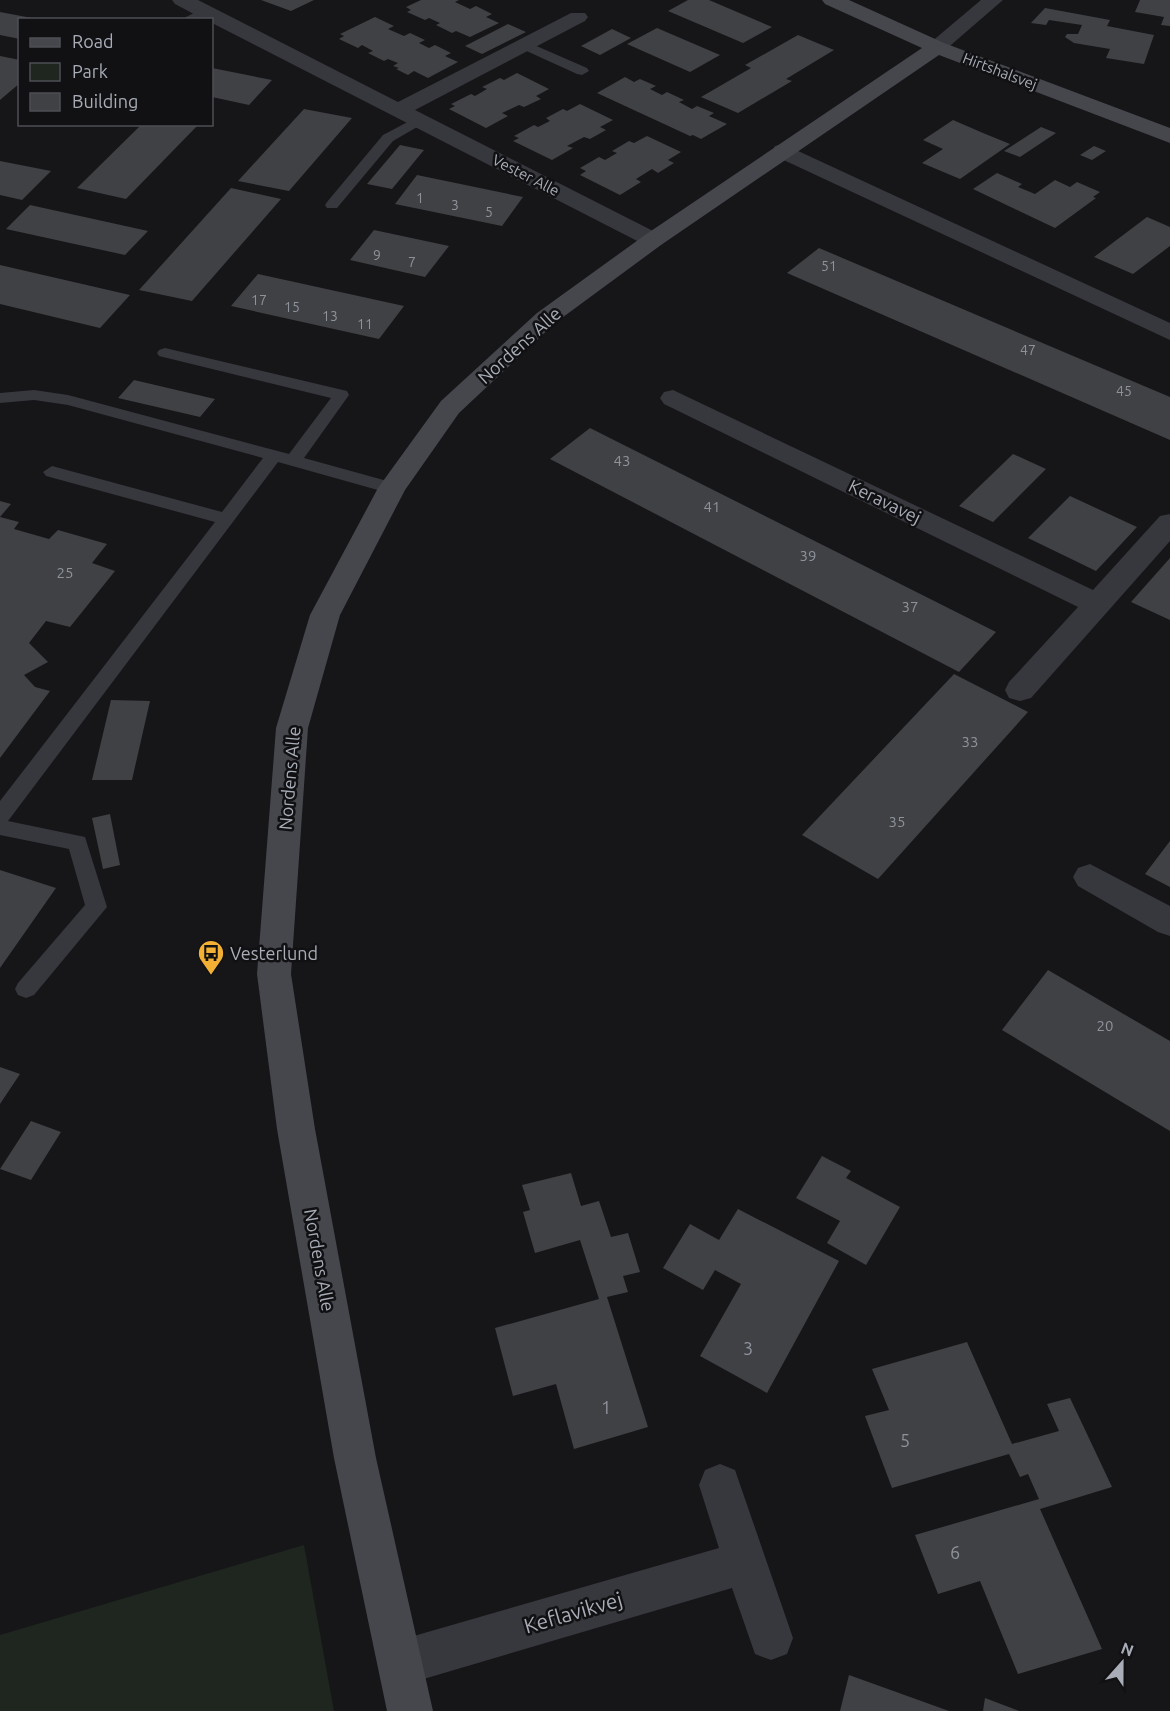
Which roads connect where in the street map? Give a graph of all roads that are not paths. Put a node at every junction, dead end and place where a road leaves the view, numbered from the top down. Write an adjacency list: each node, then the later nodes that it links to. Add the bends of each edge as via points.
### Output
1 (182, 0): 4 (street, Vester Alle)
2 (832, 0): 8 (street, Hirtshalsvej)
3 (993, 0): 8 (street)
4 (196, 15)
5 (578, 17): 7 (street)
6 (213, 23): 10 (street, Vester Alle)
7 (525, 45): 9 (lane); 10 (street)
8 (937, 46): 12 (street, Hirtshalsvej); 13 (street, Nordens Alle)
9 (582, 71)
10 (399, 110): 11 (street, Vester Alle)
11 (419, 120): 14 (lane, via 388,138); 15 (street, Vester Alle)
12 (1170, 136)
13 (783, 151): 15 (street, Nordens Alle); 16 (street)
14 (332, 205)
15 (653, 240): 22 (street, Nordens Alle, via 546,318 450,407)
16 (1170, 332)
17 (165, 353): 20 (lane, via 341,395)
18 (0, 398): 20 (lane, via 12,394 79,402)
19 (673, 398): 25 (street, Keravavej)
20 (284, 458): 22 (lane); 23 (lane)
21 (52, 472): 23 (lane)
22 (392, 488): 35 (street, Nordens Alle, via 325,615 292,728 274,974 296,1129 355,1458)
23 (226, 519): 27 (lane)
24 (1170, 523): 25 (street)
25 (1097, 604): 26 (street)
26 (1020, 690)
27 (0, 816)
28 (0, 827): 31 (lane, via 78,843 96,907)
29 (1090, 878): 30 (street)
30 (1170, 922)
31 (26, 988)
32 (720, 1485): 33 (street)
33 (747, 1562): 34 (street); 35 (street, Keflavikvej)
34 (771, 1638)
35 (400, 1663): 36 (street, Nordens Alle)
36 (410, 1711)

